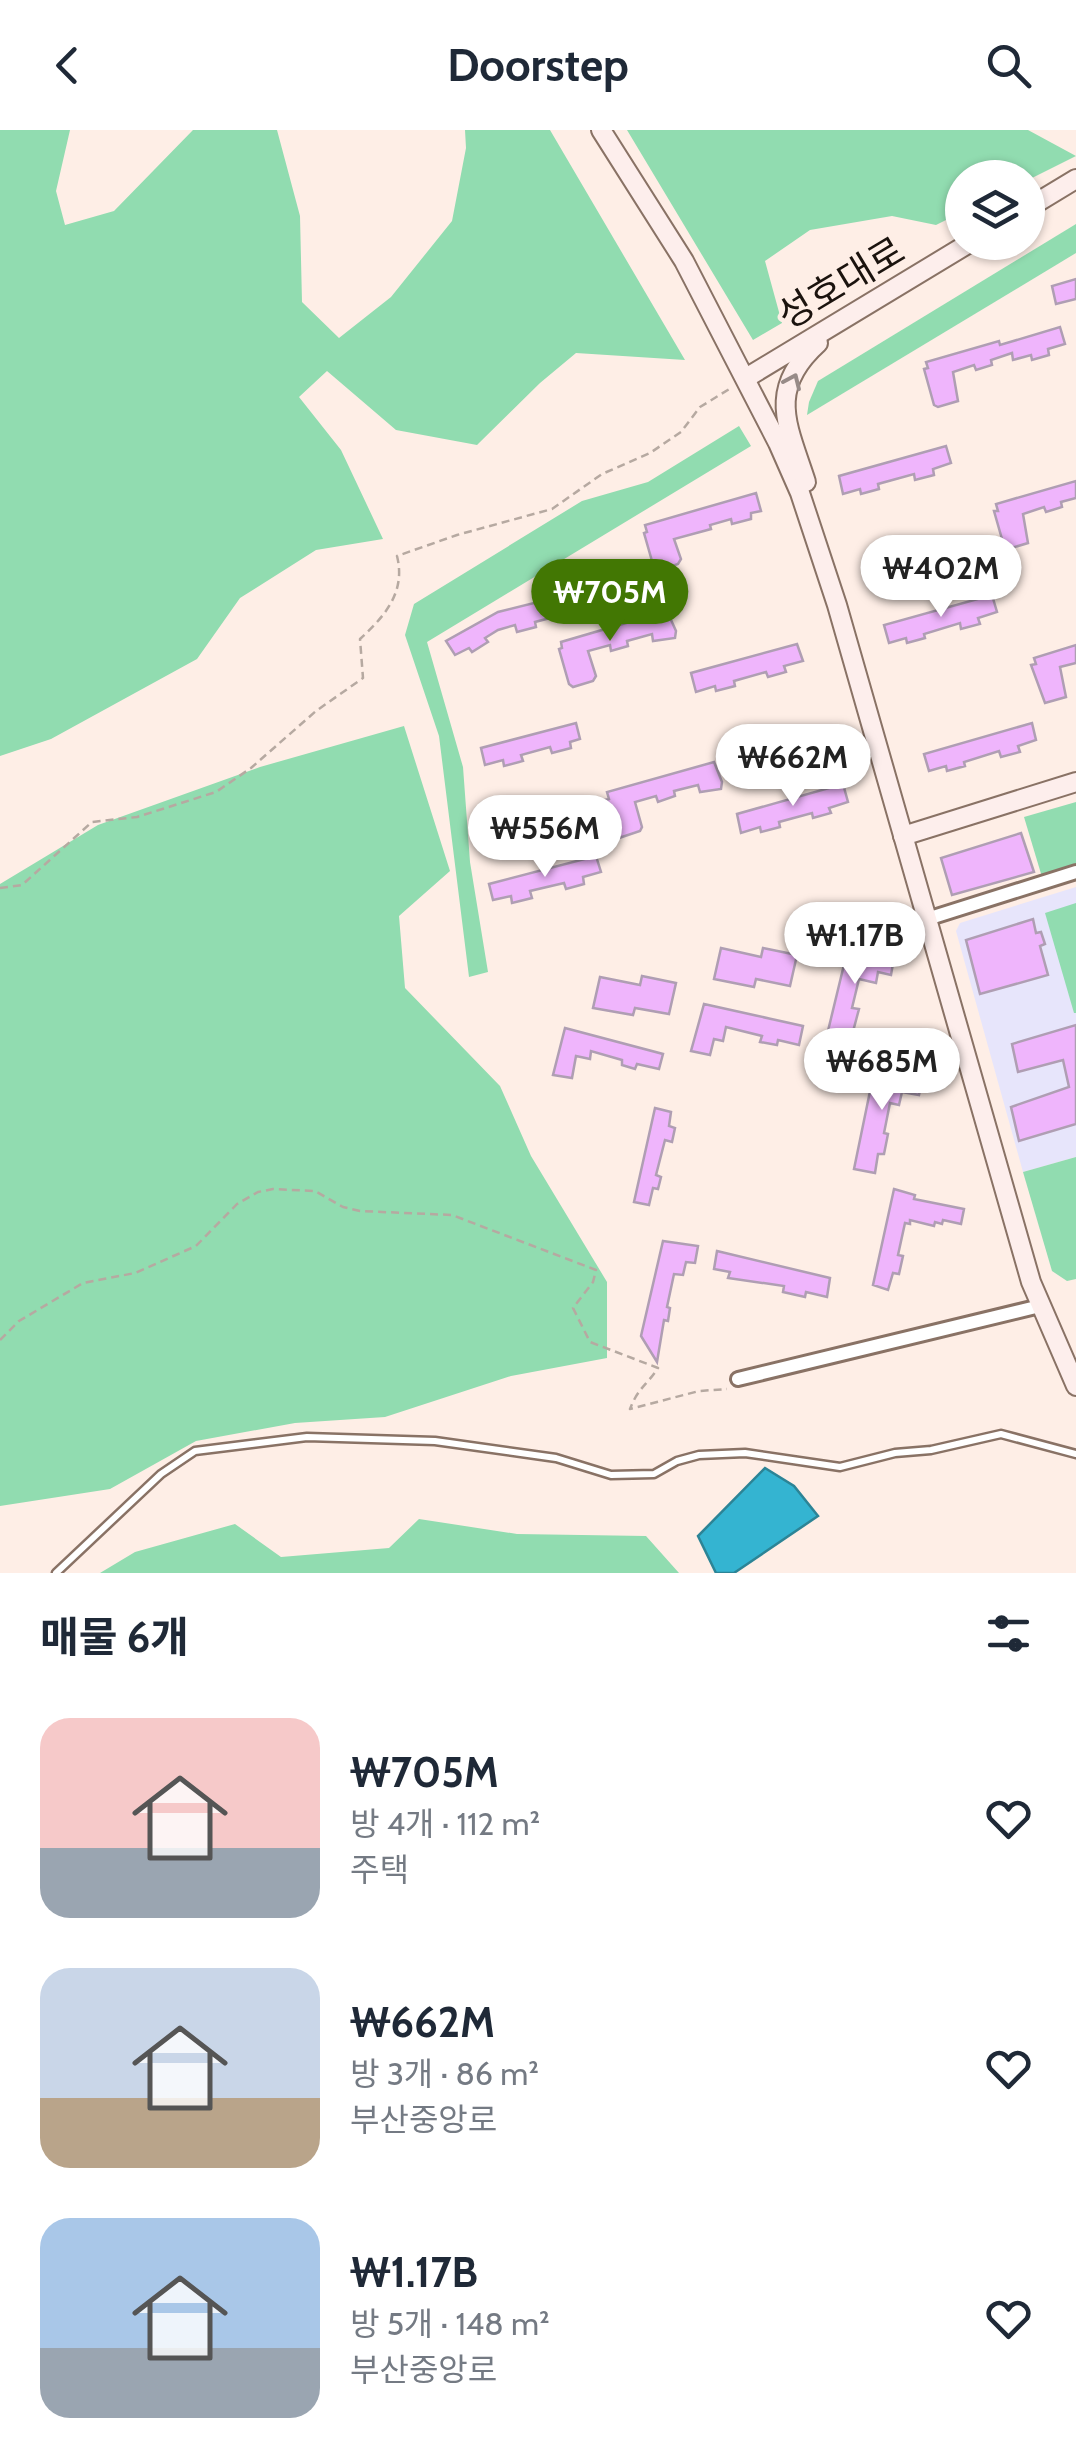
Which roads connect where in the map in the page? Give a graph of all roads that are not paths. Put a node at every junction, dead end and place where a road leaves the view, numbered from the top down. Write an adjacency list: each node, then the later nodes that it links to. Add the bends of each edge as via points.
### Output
1 (601, 130): 6 (street, via 684,261)
2 (1076, 179): 3 (street)
3 (1045, 198)
4 (945, 258): 5 (street, 성호대로)
5 (843, 320): 6 (street, 성호대로); 7 (street, one-way to 5, via 811,495 784,414 786,389 806,354)
6 (746, 378): 7 (street)
7 (816, 542): 9 (street)
8 (1076, 782): 9 (street)
9 (903, 836): 11 (street)
10 (1076, 872): 11 (street)
11 (927, 919): 12 (street)
12 (1040, 1306): 13 (street); 14 (street)
13 (738, 1379)
14 (1076, 1386)
15 (1076, 1454): 16 (lane, via 1001,1434 840,1468 746,1453 677,1460 654,1474 611,1474 556,1458 435,1441 307,1437 195,1451 161,1474)
16 (56, 1573)

